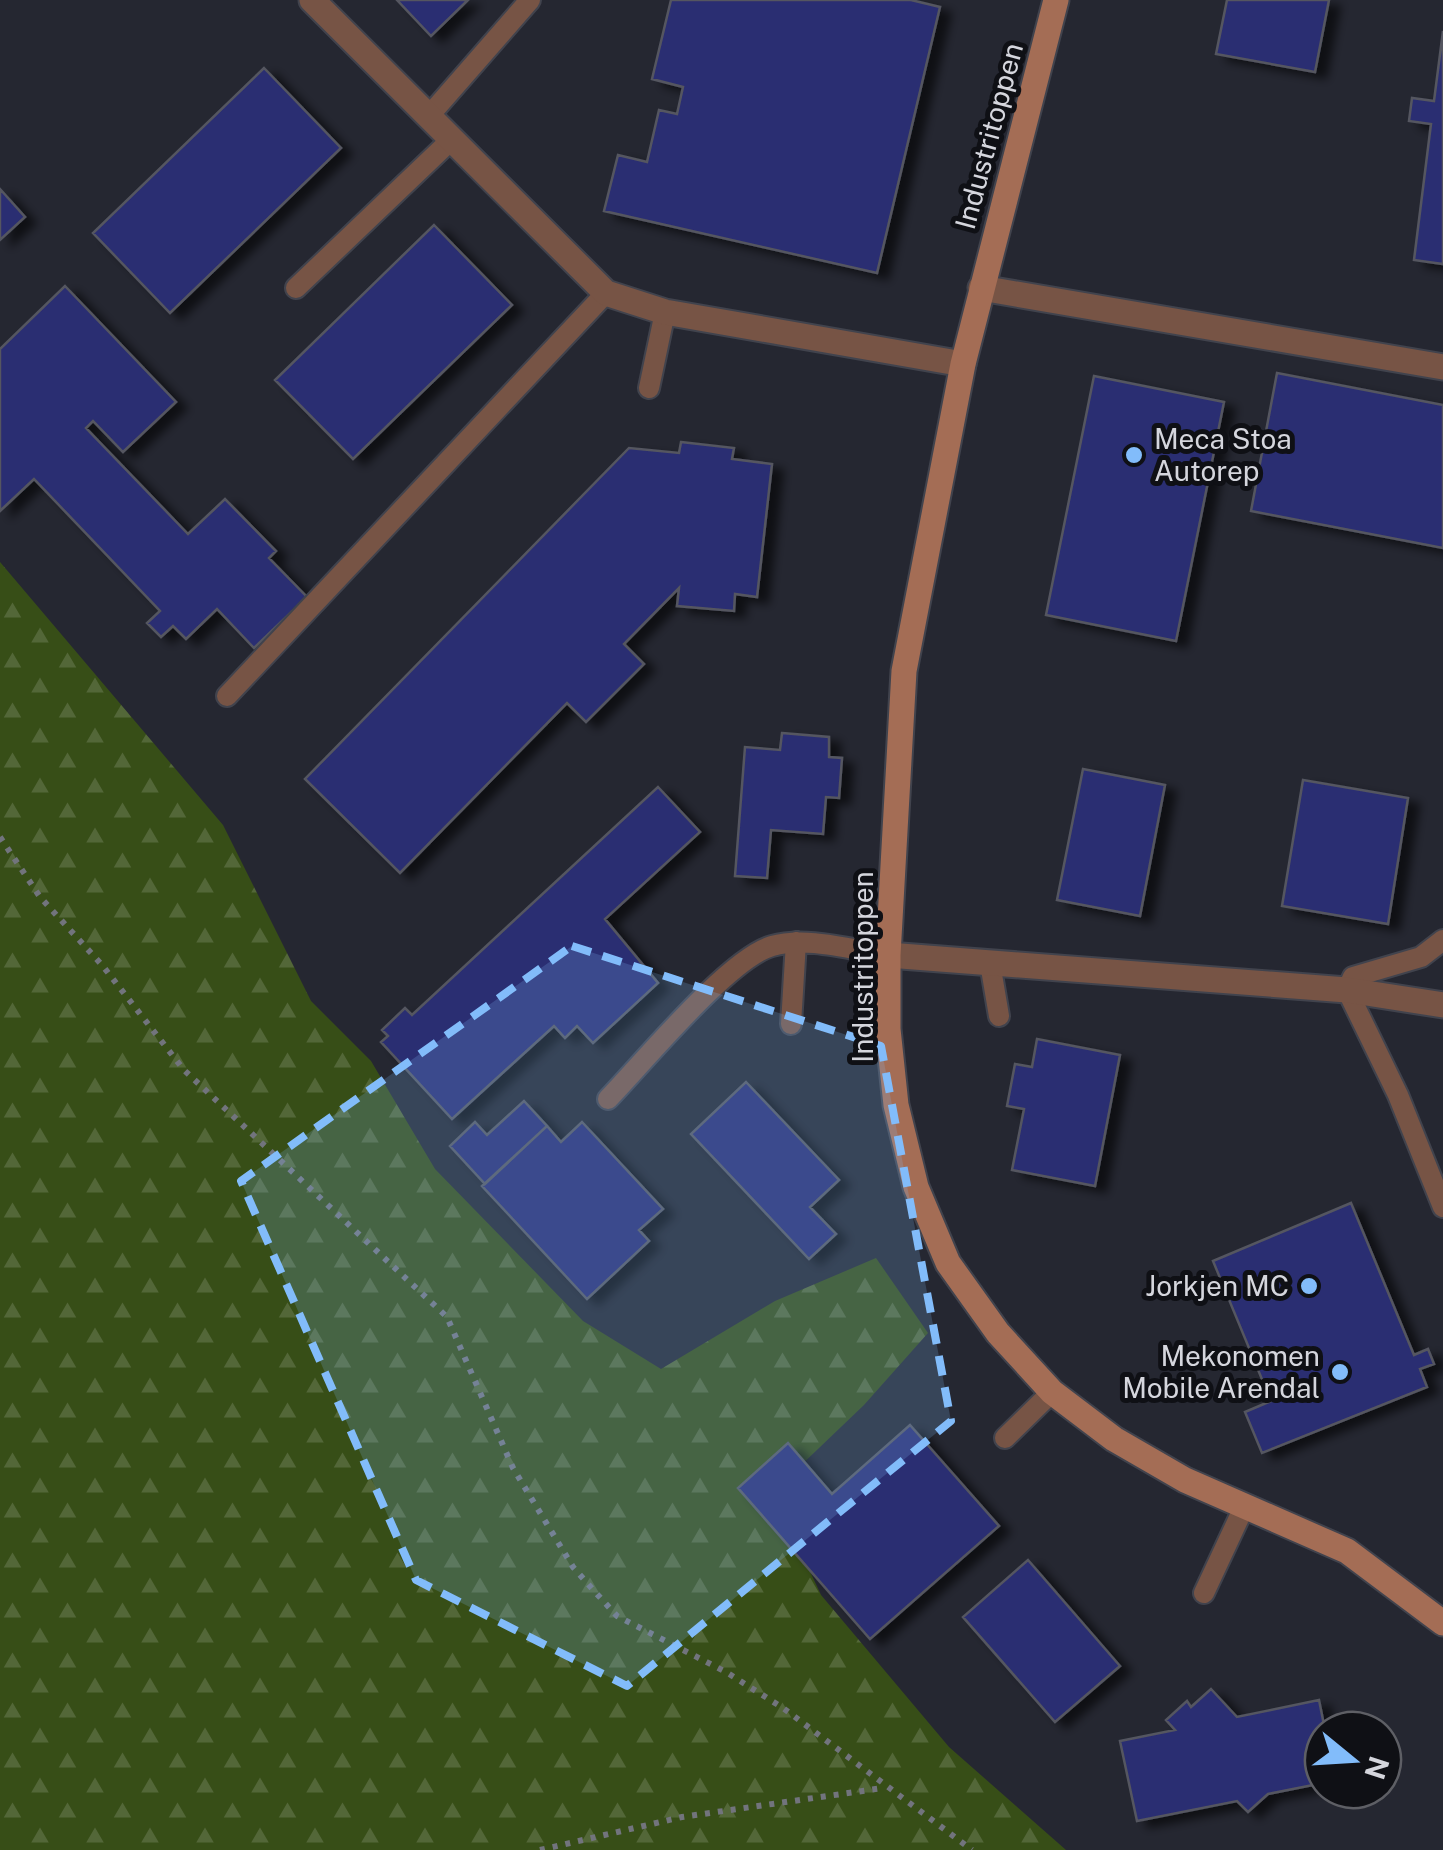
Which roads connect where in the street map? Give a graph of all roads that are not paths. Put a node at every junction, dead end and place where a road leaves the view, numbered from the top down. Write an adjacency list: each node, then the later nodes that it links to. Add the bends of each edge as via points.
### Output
1 (312, 0): 4 (street)
2 (530, 0): 4 (lane)
3 (1056, 0): 7 (street, Industritoppen)
4 (428, 117): 5 (street)
5 (451, 140): 6 (lane); 8 (street)
6 (296, 288)
7 (980, 288): 10 (street, Industritoppen); 11 (street)
8 (606, 293): 9 (street); 13 (lane)
9 (665, 312): 10 (street); 12 (lane)
10 (963, 364): 16 (street, Industritoppen, via 904,671)
11 (1443, 367)
12 (649, 388)
13 (227, 696)
14 (1443, 940): 18 (lane, via 1422,957 1354,977)
15 (796, 942): 16 (lane); 21 (lane); 22 (lane, via 769,946 737,966)
16 (888, 955): 17 (street); 24 (street, Industritoppen, via 896,1104 916,1187 948,1263 998,1333)
17 (990, 962): 18 (street); 20 (lane)
18 (1347, 990): 19 (street); 23 (lane)
19 (1443, 1005)
20 (999, 1016)
21 (791, 1024)
22 (608, 1100)
23 (1443, 1207)
24 (1052, 1392): 25 (lane); 26 (street, Industritoppen, via 1114,1440)
25 (1005, 1438)
26 (1245, 1505): 27 (lane); 28 (street, Industritoppen, via 1347,1552)
27 (1204, 1594)
28 (1443, 1624)

